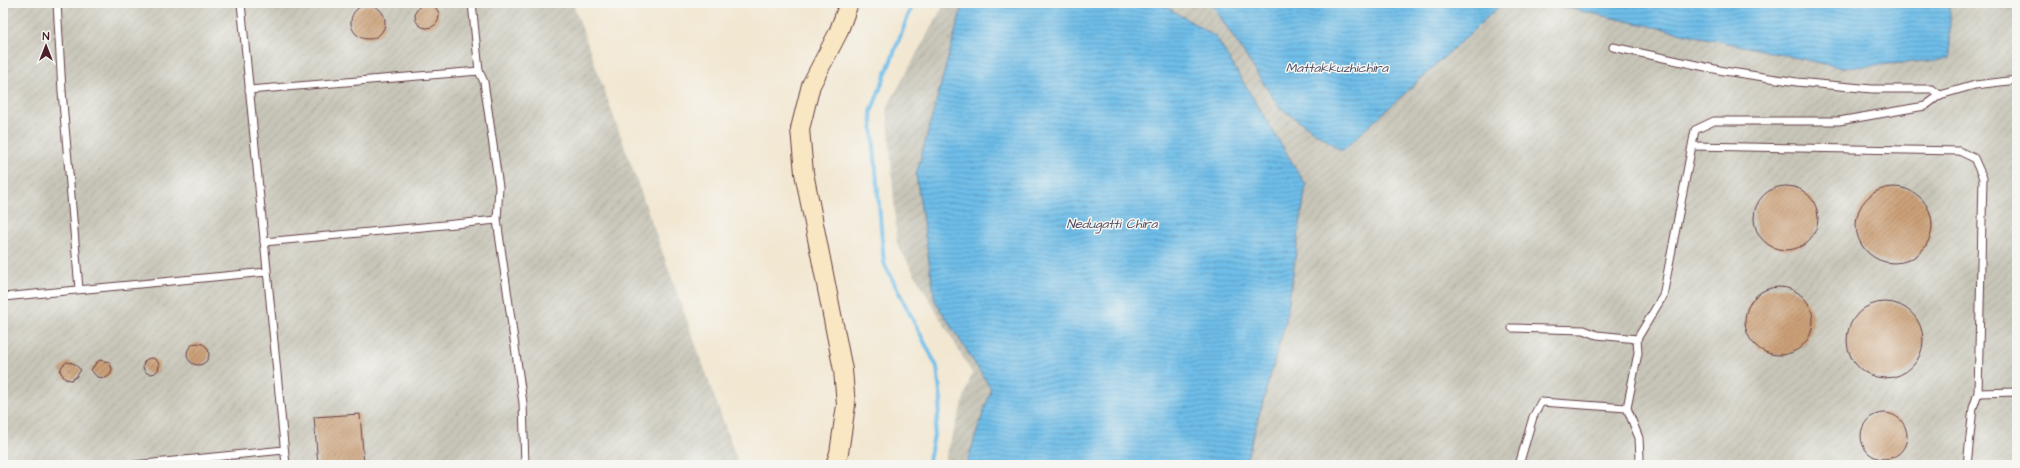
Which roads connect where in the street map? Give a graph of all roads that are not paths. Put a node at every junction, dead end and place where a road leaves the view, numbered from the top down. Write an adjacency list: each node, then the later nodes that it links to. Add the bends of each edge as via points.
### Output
1 (57, 3): 14 (lane)
2 (241, 3): 8 (lane)
3 (472, 3): 6 (lane)
4 (850, 3): 25 (main road, via 838,33 810,85 800,129 804,173 844,370 846,405)
5 (1613, 47): 9 (lane, via 1797,82 1872,89 1932,89)
6 (479, 70): 8 (lane); 11 (lane, via 484,82 499,187)
7 (2017, 80): 9 (lane, via 1975,85)
8 (249, 90): 12 (lane)
9 (1940, 95): 10 (lane, via 1925,106 1839,121 1714,121 1695,130)
10 (1693, 146): 17 (lane, via 1663,296); 19 (lane, via 1959,151 1974,158 1983,178)
11 (497, 220): 12 (lane); 24 (lane, via 523,403)
12 (264, 242): 13 (lane)
13 (267, 272): 14 (lane); 21 (lane)
14 (79, 289): 15 (lane)
15 (3, 297)
16 (1512, 328): 17 (lane, via 1584,330 1597,335)
17 (1637, 339): 20 (lane, via 1638,352)
18 (2017, 392): 19 (lane)
19 (1978, 393): 28 (lane, via 1973,408)
20 (1627, 408): 26 (lane, via 1541,402 1533,417); 27 (lane, via 1639,438 1640,458)
21 (284, 450): 22 (lane); 23 (lane)
22 (134, 465)
23 (286, 465)
24 (525, 465)
25 (835, 465)
26 (1519, 465)
27 (1637, 465)
28 (1967, 465)

